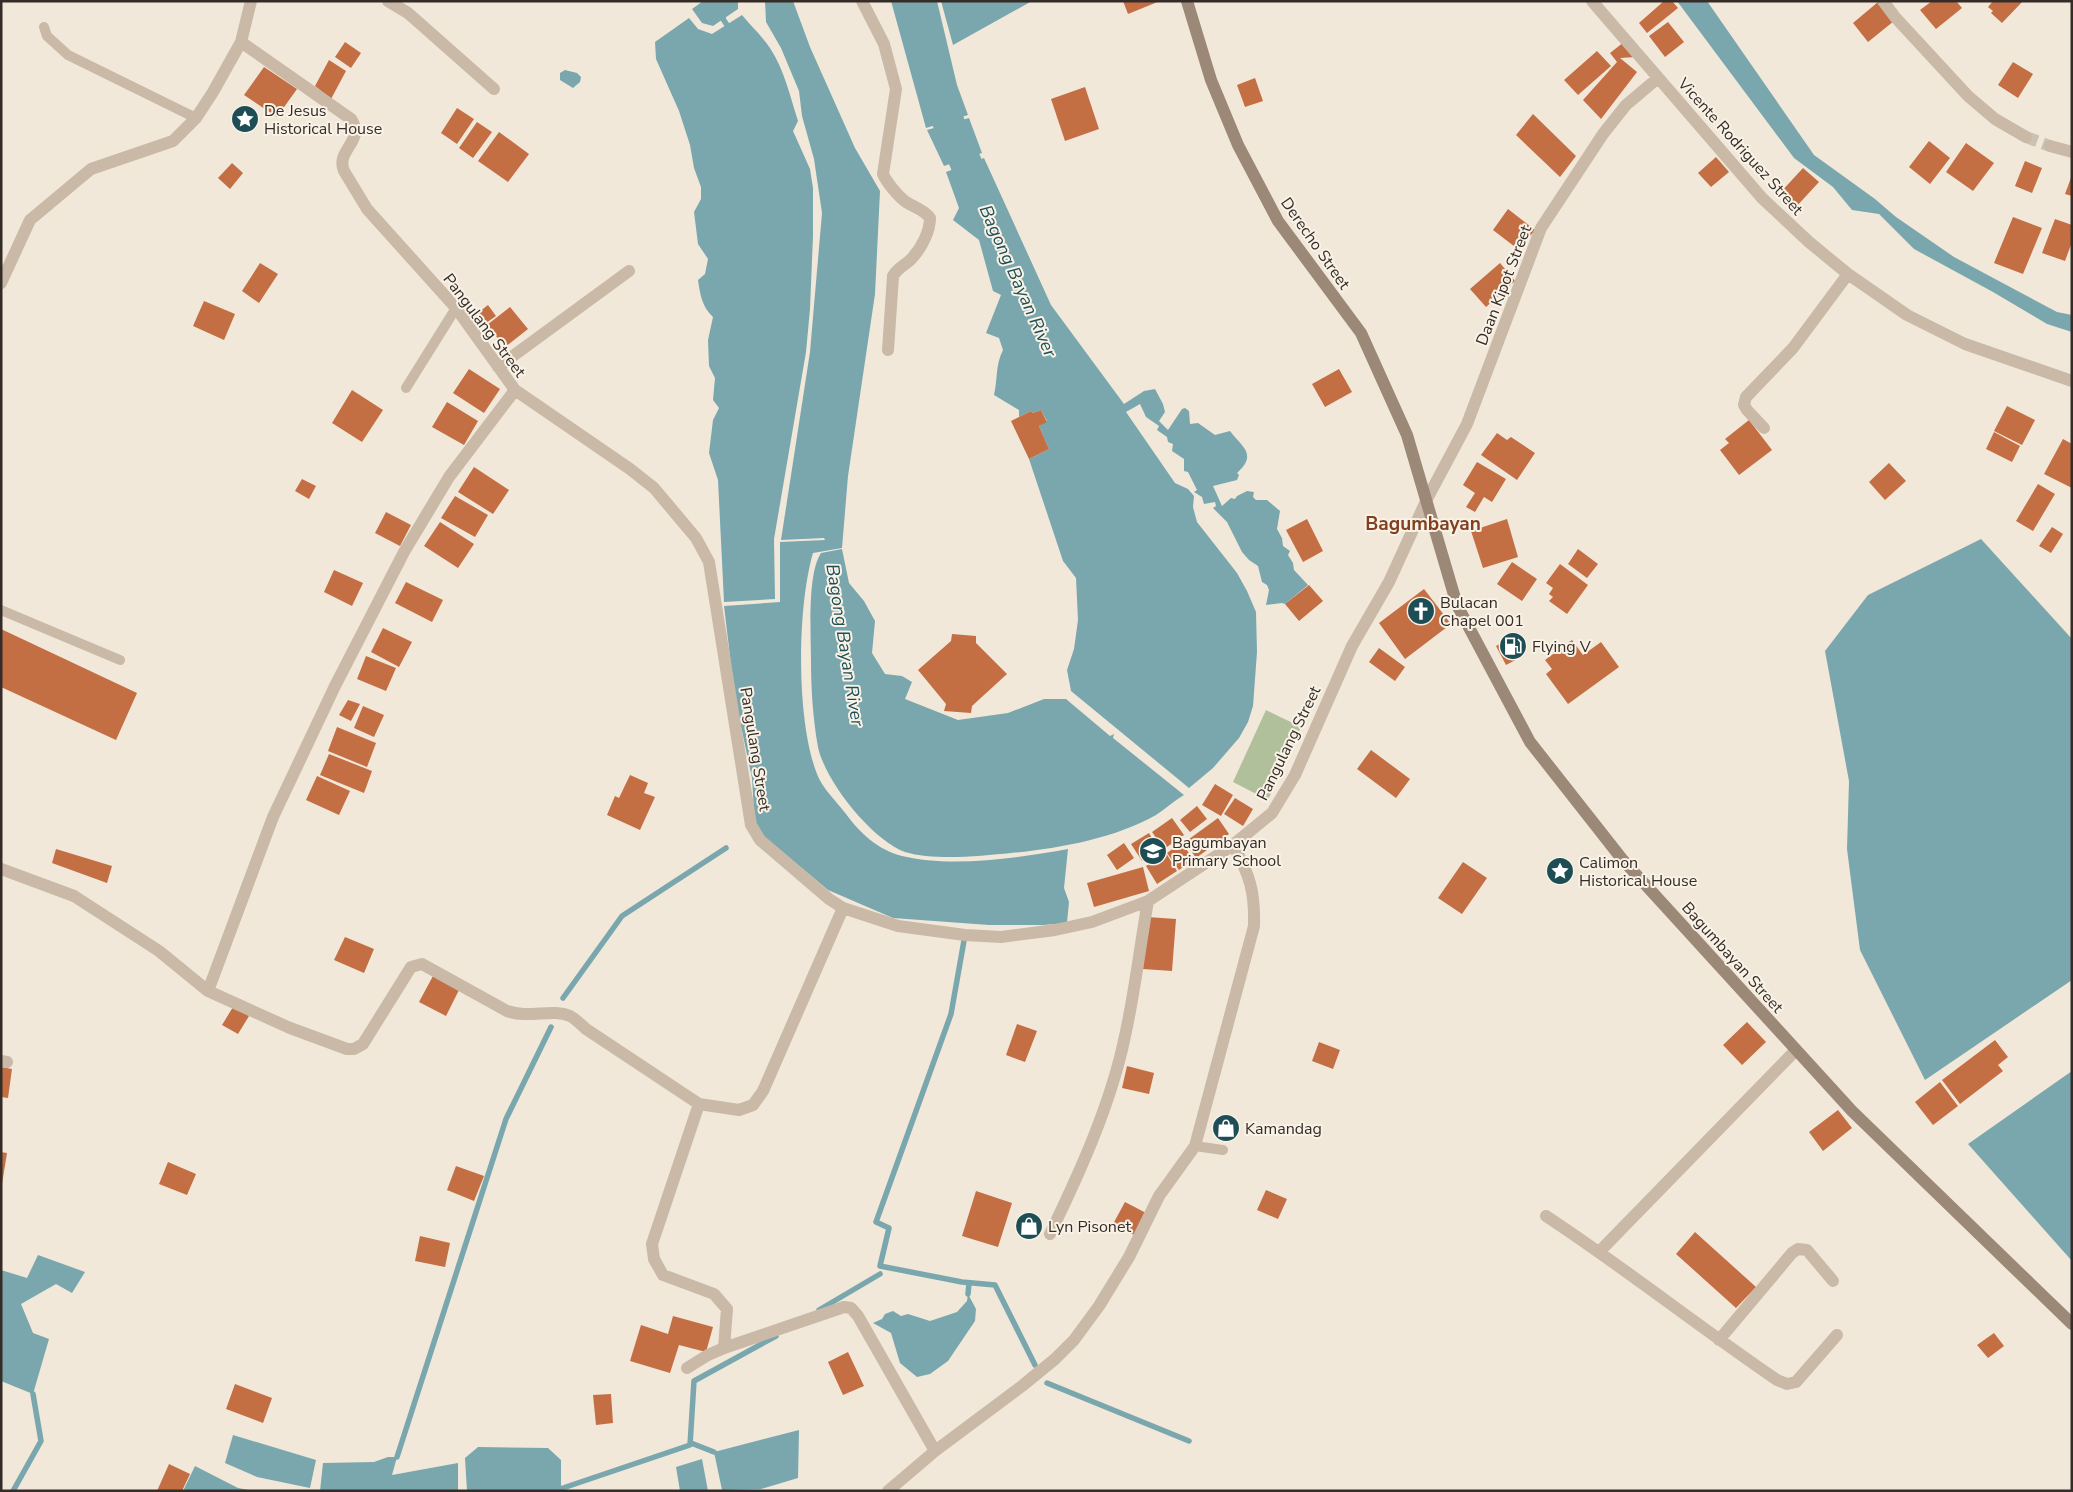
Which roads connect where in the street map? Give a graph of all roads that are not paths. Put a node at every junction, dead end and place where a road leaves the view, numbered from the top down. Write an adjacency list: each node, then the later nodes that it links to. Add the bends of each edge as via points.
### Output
1 (251, 1): 8 (street)
2 (388, 1): 10 (street, via 408,13)
3 (862, 1): 19 (street, via 884,44 896,89 883,174 906,202 930,218 926,237 913,258 898,268 893,276)
4 (1187, 1): 25 (main road, Derecho Street, via 1211,80 1238,145 1278,220 1361,333 1407,435)
5 (1592, 1): 9 (street, Vicente Rodriguez Street)
6 (1883, 1): 12 (street, via 1968,96 1995,119)
7 (44, 28): 11 (lane, via 47,36 68,55)
8 (241, 42): 11 (street); 18 (street, Pangulang Street, via 351,119 356,126 356,135 343,157 341,165 344,171 367,209)
9 (1658, 78): 16 (street, Vicente Rodriguez Street, via 1762,198); 25 (street, Daan Kipot Street, via 1626,105 1609,126 1542,228 1478,398)
10 (494, 89)
11 (196, 118): 17 (street, via 173,141 91,169 30,220)
12 (2026, 137)
13 (2050, 146): 14 (street)
14 (2072, 152)
15 (629, 271): 20 (street)
16 (1848, 274): 21 (street, Vicente Rodriguez Street, via 1907,315 1965,344); 24 (street, via 1793,348 1746,397 1744,405)
17 (1, 283)
18 (456, 308): 20 (street, Pangulang Street); 22 (lane)
19 (888, 350)
20 (498, 367): 23 (street, Pangulang Street)
21 (2072, 381)
22 (406, 388)
23 (515, 390): 31 (street, Pangulang Street, via 654,488 696,538 710,562 752,825 760,840); 32 (street, via 449,477 404,552 335,686 273,817)
24 (1764, 428)
25 (1427, 499): 28 (street, Pangulang Street, via 1389,582 1352,646 1294,775 1272,813); 33 (main road, Bagumbayan Street, via 1457,606 1530,742 1622,859)
26 (1, 610): 27 (lane)
27 (120, 660)
28 (1233, 845): 30 (street, Pangulang Street); 35 (street, via 1248,871 1255,906 1254,926)
29 (1, 869): 32 (street, via 74,896 159,951)
30 (1148, 901): 31 (street, Pangulang Street, via 1092,922 1001,937 898,926); 38 (street, via 1125,1037 1115,1073 1087,1153)
31 (843, 908): 34 (street, via 763,1091 753,1105 739,1110)
32 (208, 991): 34 (street, via 290,1028 354,1049 363,1044 411,967 422,964 507,1011 519,1015 558,1013 571,1016)
33 (1796, 1050): 39 (street); 41 (main road, Bagumbayan Street, via 1852,1111)
34 (700, 1104): 44 (street, via 652,1244 654,1259 663,1275 714,1294 727,1309)
35 (1195, 1146): 36 (lane); 46 (street, via 1158,1196 1129,1257 1074,1340 1022,1386)
36 (1223, 1150)
37 (1546, 1216): 39 (street)
38 (1050, 1234)
39 (1600, 1251): 43 (street)
40 (1833, 1281): 43 (street, via 1806,1250 1798,1249)
41 (2072, 1324)
42 (1837, 1335): 43 (street, via 1796,1382 1788,1384 1777,1380)
43 (1719, 1340)
44 (724, 1348): 45 (street); 46 (street, via 844,1307 851,1308)
45 (687, 1368)
46 (935, 1451): 47 (street)
47 (888, 1491)

